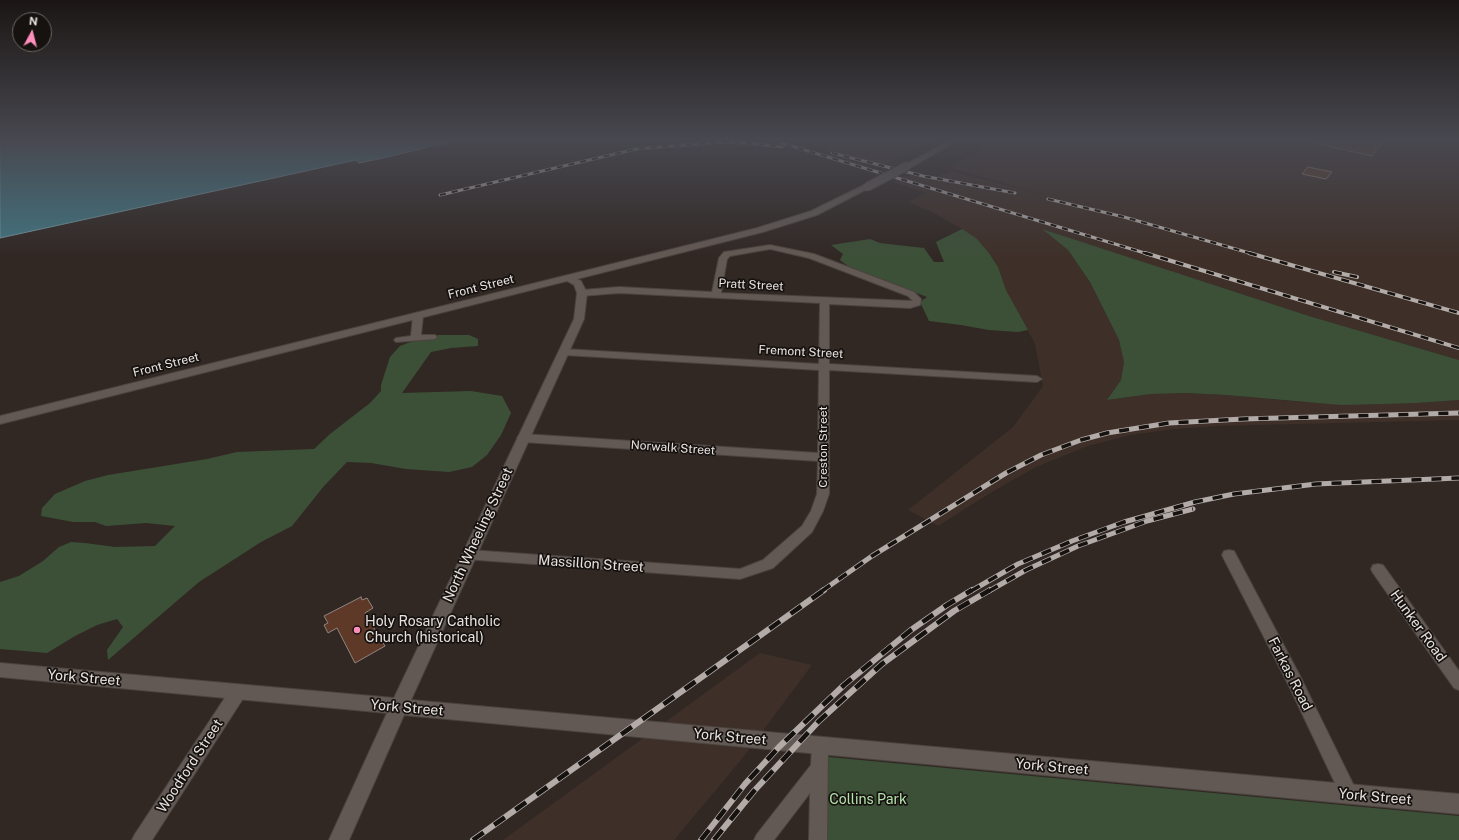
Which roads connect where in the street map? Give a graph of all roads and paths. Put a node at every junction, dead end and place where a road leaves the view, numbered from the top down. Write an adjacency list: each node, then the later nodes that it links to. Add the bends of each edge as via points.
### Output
1 (880, 180): 2 (street, Front Street, bridge, via 826,208 790,222)
2 (568, 278): 3 (street, via 578,283); 6 (street, Front Street)
3 (582, 293): 4 (street, Pratt Street, via 606,290); 10 (street, North Wheeling Street, via 579,319)
4 (716, 296): 5 (street, Pratt Street); 5 (street, Pratt Street, via 723,258 727,254 770,247 811,256 911,294 917,299 917,303 910,305)
5 (825, 301): 11 (street, Creston Street)
6 (418, 316): 8 (street); 13 (street, Front Street)
7 (432, 336): 8 (street)
8 (416, 338): 9 (street)
9 (399, 340)
10 (564, 352): 11 (street, Fremont Street); 14 (street, North Wheeling Street)
11 (824, 367): 12 (street, Fremont Street); 15 (street, Creston Street)
12 (1037, 378)
13 (0, 420)
14 (523, 438): 15 (street, Norwalk Street); 16 (street, North Wheeling Street)
15 (822, 457): 19 (street, Creston Street, via 823,494 817,512 807,529 768,564 740,574)
16 (469, 554): 19 (street, Massillon Street); 23 (street, North Wheeling Street)
17 (1229, 554): 26 (street, Farkas Road, via 1295,681)
18 (1378, 569): 21 (street, Hunker Road)
19 (714, 573)
20 (0, 670): 22 (street, York Street)
21 (1459, 683)
22 (238, 692): 23 (street, York Street); 28 (street, Woodford Street)
23 (399, 707): 24 (street, York Street); 29 (street, North Wheeling Street)
24 (820, 746): 25 (street); 26 (street, York Street)
25 (819, 768): 30 (street); 31 (street)
26 (1349, 794): 27 (street, York Street)
27 (1459, 804)
28 (141, 840)
29 (339, 840)
30 (763, 840)
31 (818, 840)

